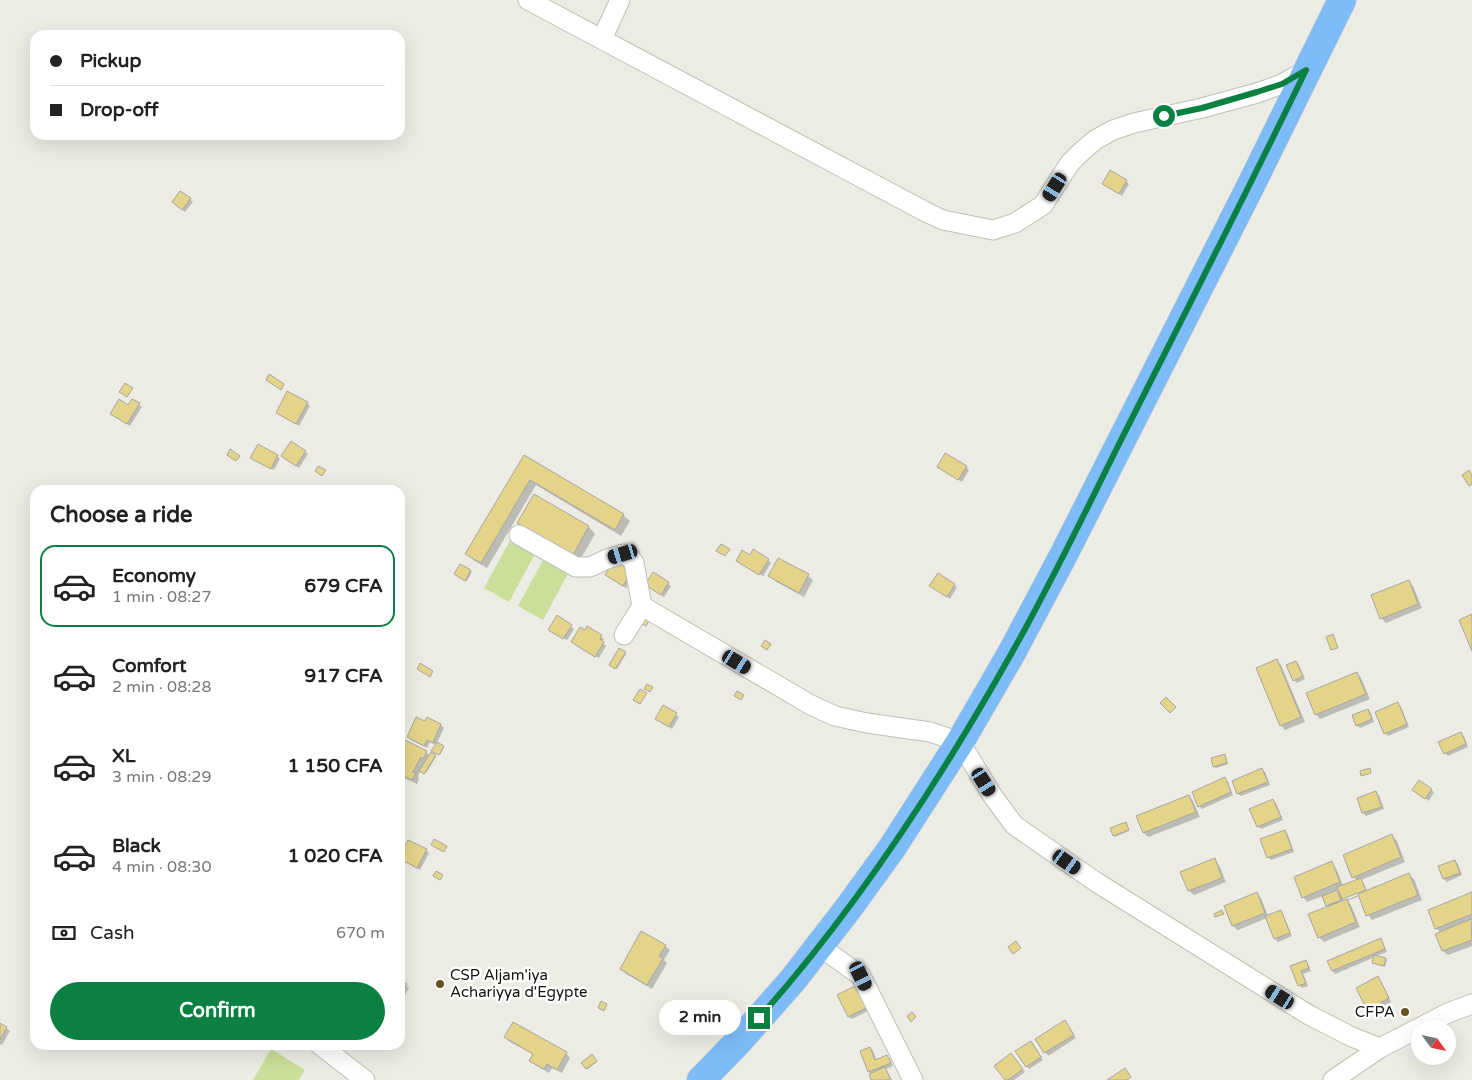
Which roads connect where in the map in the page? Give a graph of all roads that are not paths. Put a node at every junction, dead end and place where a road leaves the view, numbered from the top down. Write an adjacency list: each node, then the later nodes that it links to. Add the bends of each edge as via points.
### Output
1 (528, 0): 4 (street)
2 (620, 0): 4 (street)
3 (1342, 0): 5 (highway)
4 (602, 39): 5 (street, via 926,212 943,220 993,230 1015,223 1042,205 1070,163 1095,140 1114,130 1134,122 1202,108 1257,92 1282,84)
5 (1306, 70): 9 (highway, via 1063,556)
6 (519, 534): 7 (street, via 576,567 590,567 623,554 630,557)
7 (642, 606): 8 (street); 9 (street, via 835,716 930,732)
8 (624, 635)
9 (960, 742): 10 (highway, via 892,848); 12 (street, via 1014,825 1096,882 1309,1015)
10 (819, 946): 15 (highway, via 792,981); 16 (street, via 861,976)
11 (1472, 1004): 12 (street)
12 (1380, 1048): 17 (street)
13 (326, 1050): 14 (street)
14 (365, 1080)
15 (701, 1080)
16 (913, 1080)
17 (1333, 1080)

